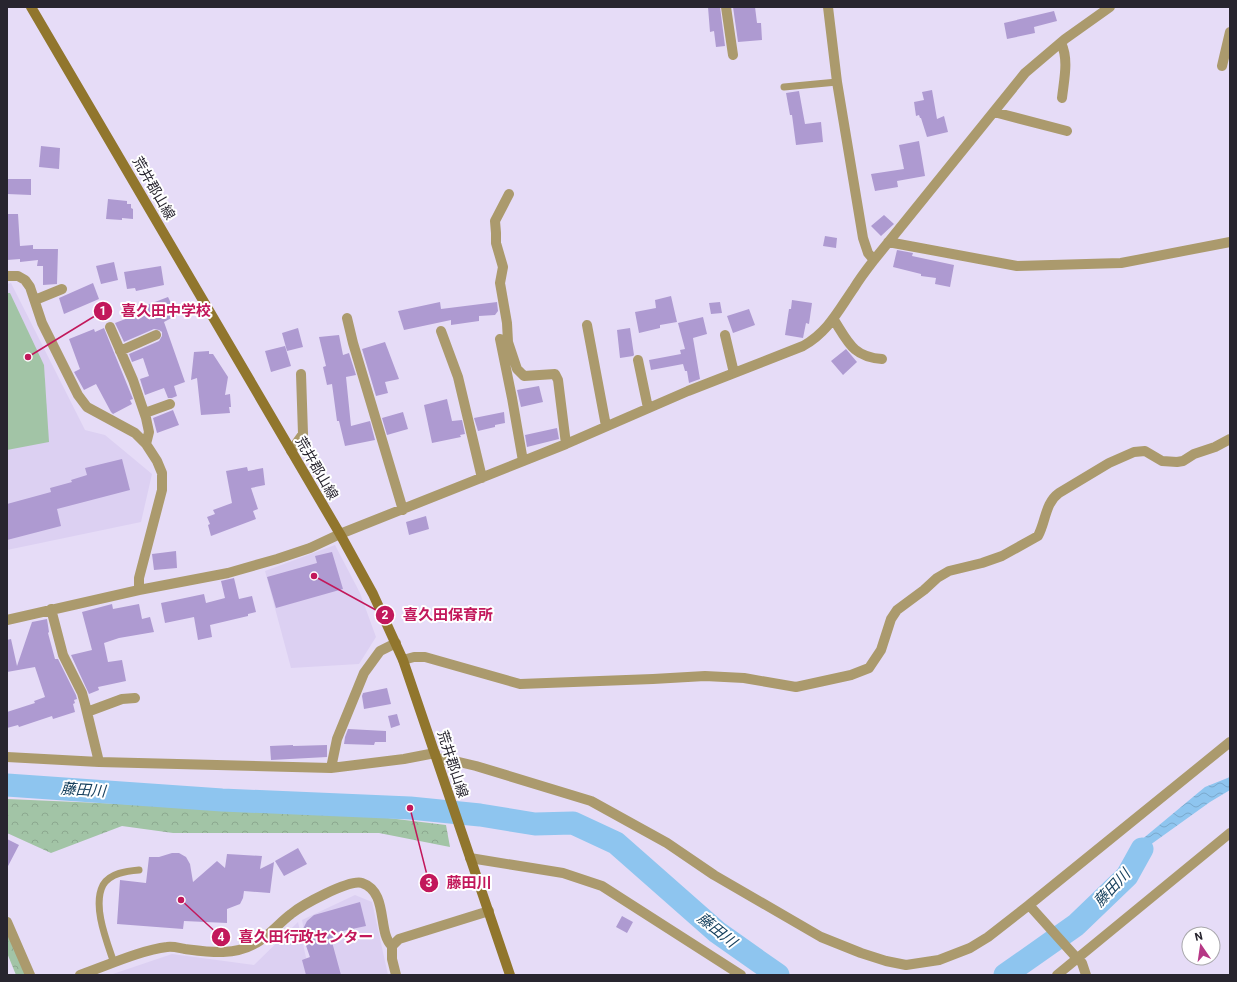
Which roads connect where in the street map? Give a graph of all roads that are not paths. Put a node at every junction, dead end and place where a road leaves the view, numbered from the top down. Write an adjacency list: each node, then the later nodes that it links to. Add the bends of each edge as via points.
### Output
1 (31, 7): 41 (main road, 荒井郡山線)
2 (726, 7): 7 (street)
3 (828, 7): 9 (street)
4 (1110, 7): 6 (street)
5 (1230, 32): 8 (street)
6 (1061, 43): 11 (street, via 1065,50); 12 (street, via 1024,73)
7 (733, 55)
8 (1222, 66)
9 (837, 82): 10 (lane); 17 (street, via 863,238 868,253)
10 (784, 87)
11 (1062, 98)
12 (994, 112): 13 (street); 15 (street)
13 (1067, 131)
14 (509, 194): 40 (street, via 495,221 496,243 503,268 500,283 508,342 517,369 524,376 555,374 558,380)
15 (888, 242): 16 (street, via 1017,266 1121,263); 17 (street)
16 (1230, 242)
17 (874, 260): 22 (street)
18 (7, 276): 20 (street, via 18,276 25,280)
19 (62, 289): 20 (street)
20 (35, 300): 39 (street, via 42,323 78,395 87,407 135,433)
21 (347, 318): 44 (street)
22 (834, 320): 30 (street, via 860,354); 32 (street, via 815,340)
23 (587, 325): 37 (street)
24 (110, 327): 29 (street)
25 (441, 330): 43 (street, via 458,377)
26 (156, 335): 29 (street)
27 (725, 335): 32 (street)
28 (500, 339): 42 (street)
29 (120, 351): 36 (street)
30 (882, 359)
31 (638, 360): 35 (street)
32 (734, 373): 35 (street)
33 (301, 374): 41 (street, via 303,434)
34 (170, 404): 36 (street)
35 (648, 408): 37 (street)
36 (145, 413): 39 (street, via 149,432)
37 (606, 426): 40 (street)
38 (1230, 439): 50 (street, via 1177,462 1162,461 1144,451 1134,452 1109,463 1059,493 1049,504 1038,536 1002,556 949,571 897,610 891,619 881,650 869,668 851,675 796,687 744,678 705,676 520,684 425,658)
39 (146, 444): 46 (street, via 162,473 162,490 139,578)
40 (566, 444): 42 (street)
41 (291, 451): 45 (main road, 荒井郡山線)
42 (523, 461): 43 (street)
43 (482, 478): 44 (street)
44 (403, 510): 45 (street)
45 (340, 534): 46 (street, via 303,550 228,573); 49 (main road, 荒井郡山線)
46 (139, 590): 47 (street)
47 (51, 609): 48 (street); 52 (street, via 63,655 82,694)
48 (7, 620)
49 (396, 643): 50 (main road, 荒井郡山線); 57 (street, via 380,651 364,673 337,739)
50 (403, 660): 54 (main road, 荒井郡山線)
51 (135, 698): 52 (street, via 122,699)
52 (87, 712): 56 (street)
53 (1230, 742): 61 (street)
54 (436, 756): 57 (street); 59 (main road, 荒井郡山線); 61 (street, via 591,802 667,843 714,875 821,937 886,961 906,965 939,960 970,948)
55 (7, 757): 56 (street)
56 (99, 762): 57 (street)
57 (331, 768)
58 (1230, 833): 65 (street)
59 (470, 858): 62 (main road, 荒井郡山線); 71 (street, via 564,873 602,886)
60 (140, 870): 66 (lane, via 114,875 104,884 99,899 103,927)
61 (1029, 905): 65 (street)
62 (489, 911): 64 (street, via 407,936); 70 (main road, 荒井郡山線)
63 (7, 922): 67 (street)
64 (392, 946): 66 (street, via 387,939 376,894 360,882 339,887 298,909 256,944 243,949 215,953 167,947); 69 (street)
65 (1076, 957): 72 (street); 73 (street, via 1082,963)
66 (114, 963): 68 (street)
67 (30, 975)
68 (80, 975)
69 (396, 975)
70 (510, 975)
71 (741, 975)
72 (1057, 975)
73 (1086, 975)

